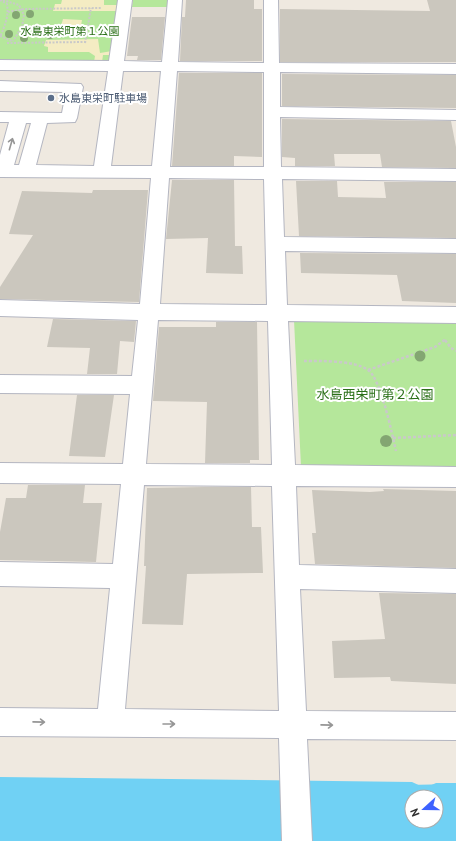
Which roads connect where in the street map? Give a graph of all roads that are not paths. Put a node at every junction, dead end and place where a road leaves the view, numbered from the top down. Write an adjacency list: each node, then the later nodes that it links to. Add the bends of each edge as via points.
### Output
1 (126, 0): 5 (street)
2 (175, 0): 6 (street)
3 (270, 0): 7 (street)
4 (0, 65): 5 (street)
5 (117, 66): 6 (street); 17 (street)
6 (168, 67): 7 (street); 18 (street)
7 (272, 67): 8 (street); 10 (street)
8 (456, 69)
9 (0, 86): 14 (street, via 75,87 69,118)
10 (272, 112): 11 (street); 19 (street)
11 (456, 115)
12 (0, 117): 13 (street)
13 (19, 117): 14 (street); 15 (street, one-way to 13)
14 (40, 118): 16 (street)
15 (2, 171): 16 (street)
16 (26, 171): 17 (street)
17 (102, 171): 18 (street)
18 (160, 172): 19 (street); 24 (street)
19 (273, 173): 20 (street); 21 (street)
20 (456, 175)
21 (276, 244): 22 (street); 25 (street)
22 (456, 246)
23 (0, 308): 24 (street)
24 (149, 312): 25 (street); 28 (street)
25 (278, 313): 26 (street); 31 (street)
26 (449, 315)
27 (0, 384): 28 (street)
28 (142, 385): 30 (street)
29 (0, 473): 30 (street)
30 (133, 474): 31 (street); 34 (street)
31 (284, 474): 32 (street); 35 (street)
32 (456, 477)
33 (0, 574): 34 (street)
34 (124, 576): 38 (street)
35 (288, 578): 36 (street); 39 (street)
36 (456, 580)
37 (0, 722): 38 (street, one-way to 38)
38 (110, 723): 39 (street, one-way to 39)
39 (292, 724): 40 (street, one-way to 40); 41 (street)
40 (456, 726)
41 (297, 841)

